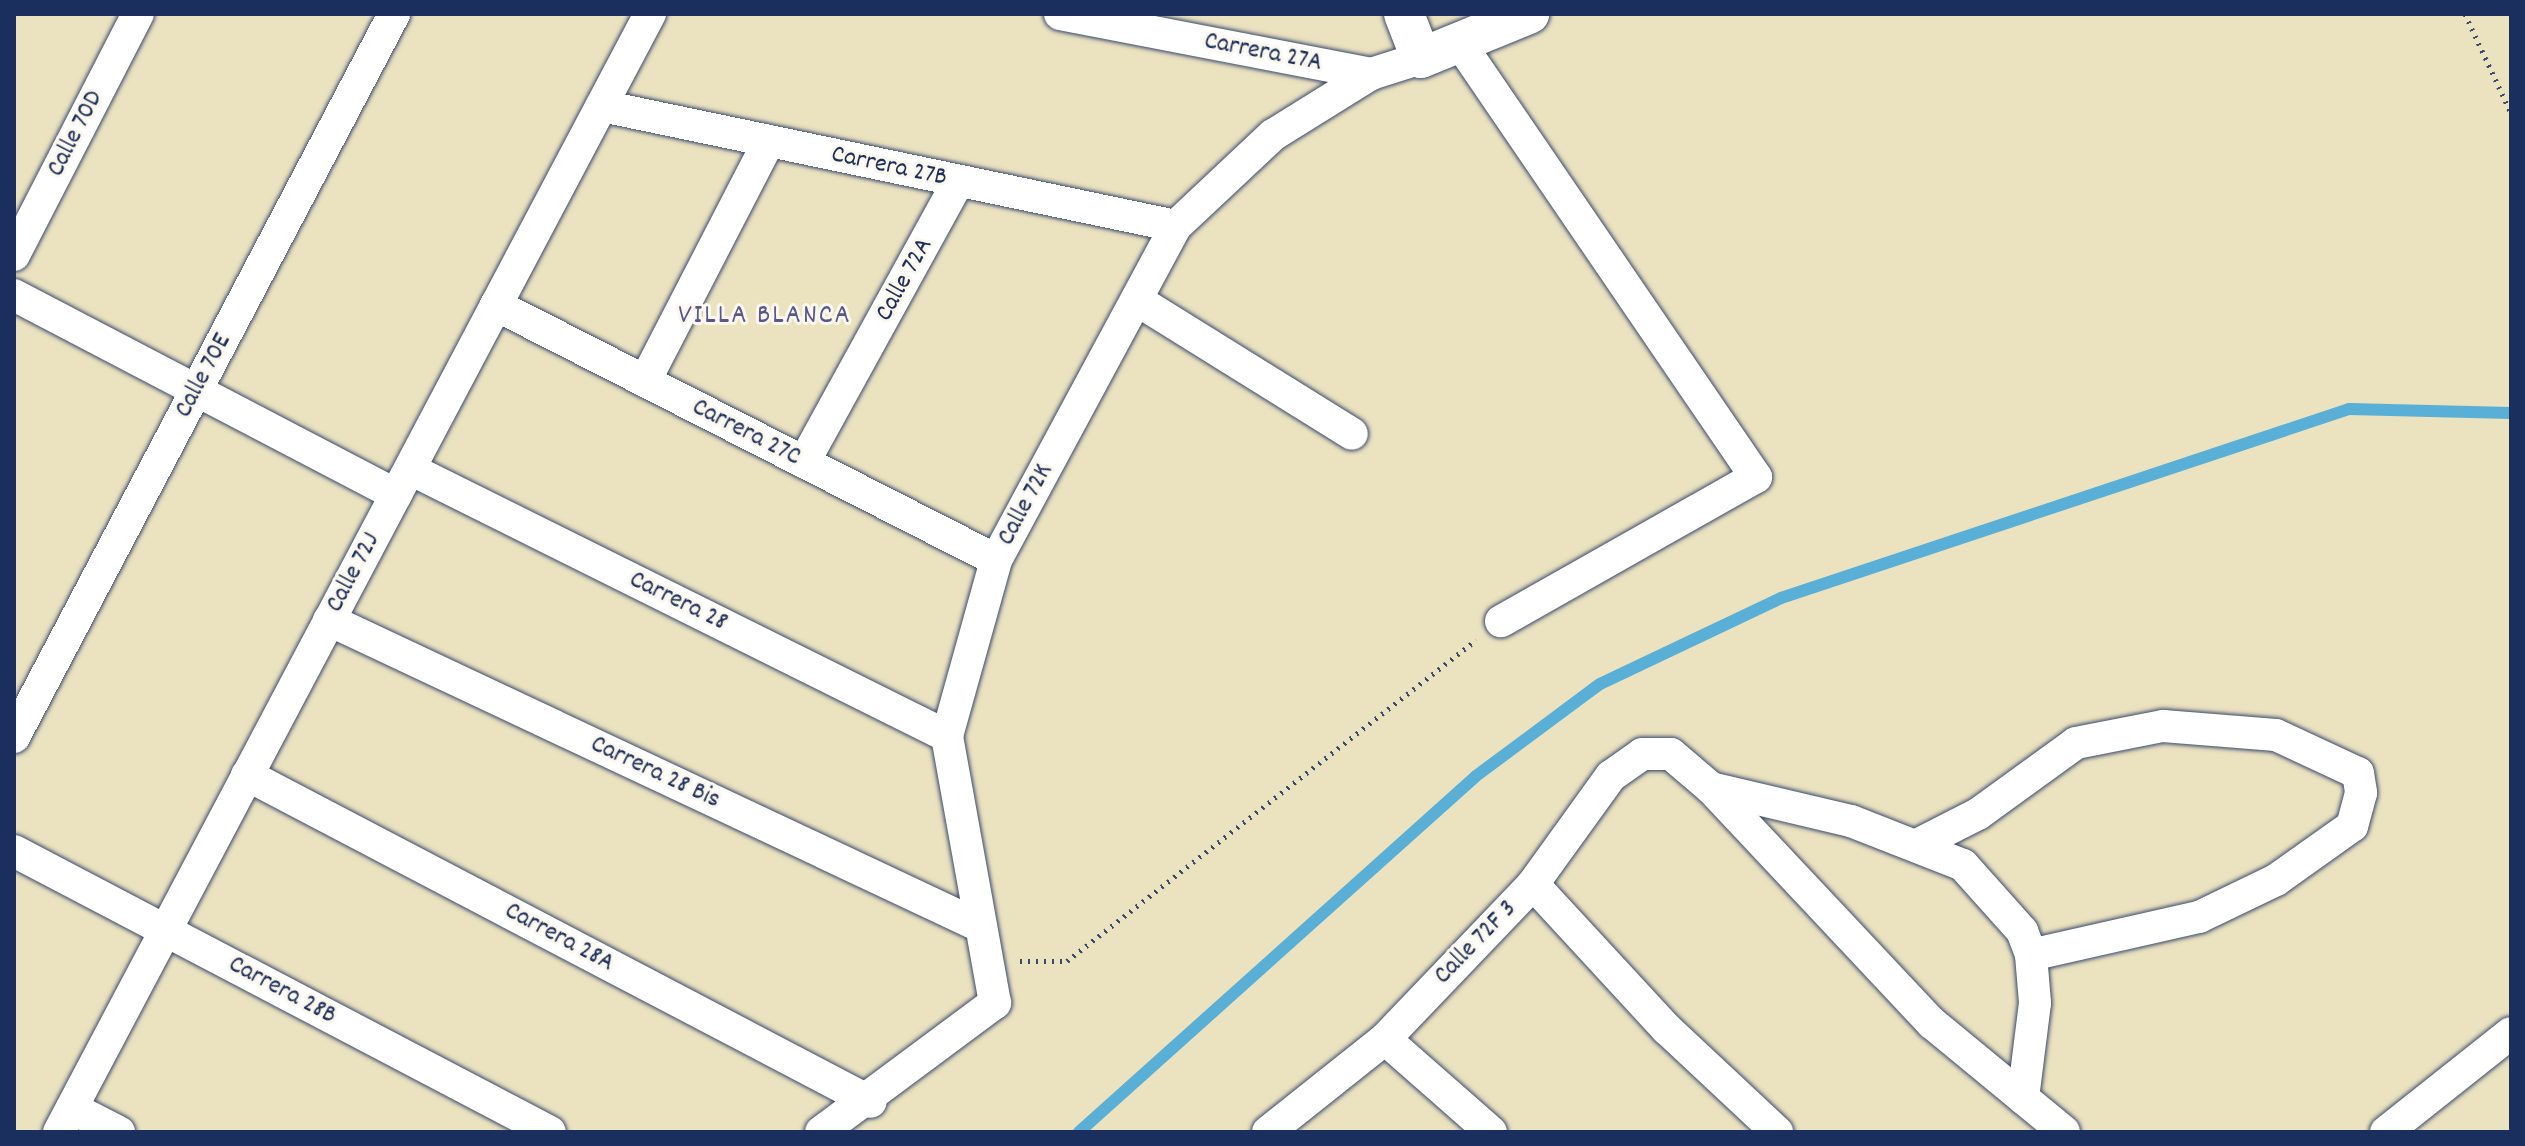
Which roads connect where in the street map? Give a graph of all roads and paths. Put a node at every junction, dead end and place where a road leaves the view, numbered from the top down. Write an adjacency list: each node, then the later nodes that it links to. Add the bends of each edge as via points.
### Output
1 (138, 14): 16 (street, Calle 70D)
2 (394, 14): 21 (street, Calle 70E)
3 (650, 14): 11 (street, Calle 72J)
4 (1060, 14): 10 (street, Carrera 27A)
5 (1404, 14): 9 (street)
6 (1529, 14): 8 (street, Calle 72K)
7 (2465, 14): 12 (path)
8 (1459, 42): 9 (street, Calle 72K); 27 (street, via 1756,477)
9 (1421, 58): 10 (street, Calle 72K)
10 (1371, 74): 15 (street, Calle 72K, via 1273,135)
11 (602, 106): 13 (street, Carrera 27B); 19 (street, Calle 72J)
12 (2511, 113)
13 (769, 141): 14 (street, Carrera 27B); 20 (street)
14 (958, 182): 15 (street, Carrera 27B); 23 (street, Calle 72A)
15 (1176, 226): 18 (street, Calle 72K)
16 (14, 255)
17 (14, 295): 21 (street, Carrera 28)
18 (1137, 300): 22 (street); 25 (street, Calle 72K)
19 (496, 305): 20 (street, Carrera 27C); 24 (street, Calle 72J)
20 (645, 381): 23 (street, Carrera 27C)
21 (196, 391): 24 (street, Carrera 28); 29 (street, Calle 70E)
22 (1352, 434)
23 (804, 462): 25 (street, Carrera 27C)
24 (403, 482): 26 (street, Calle 72J); 28 (street, Carrera 28)
25 (996, 560): 28 (street, Calle 72K)
26 (329, 620): 30 (street, Calle 72J); 35 (street, Carrera 28 Bis)
27 (1501, 621): 38 (path, via 1067,961)
28 (947, 736): 35 (street, Calle 72K)
29 (14, 737)
30 (247, 775): 36 (street, Calle 72J); 42 (street, Carrera 28A)
31 (1711, 788): 32 (street); 34 (street, Calle 72F 3, via 1671,754 1642,754 1611,776); 41 (street, via 1932,1023)
32 (1919, 844): 37 (street, via 1963,865 2022,931); 37 (street, via 1978,814 2076,743 2163,726 2276,735 2358,773 2361,793 2352,826 2276,880 2199,917)
33 (14, 851): 36 (street, Carrera 28B)
34 (1533, 884): 40 (street, Calle 72F 3); 49 (street, via 1667,1029)
35 (980, 926): 38 (street, Calle 72K)
36 (166, 929): 43 (street, Calle 72J); 45 (street, Carrera 28B)
37 (2031, 955): 41 (street, via 2035,1003)
38 (987, 961): 42 (street, Calle 72K, via 995,1003)
39 (2511, 1033): 51 (street)
40 (1385, 1039): 47 (street, Calle 72F 3); 48 (street)
41 (2023, 1098): 50 (street)
42 (871, 1102): 46 (street, Calle 72K)
43 (65, 1120): 44 (street)
44 (119, 1132)
45 (550, 1132)
46 (821, 1132)
47 (1268, 1132)
48 (1491, 1132)
49 (1777, 1132)
50 (2064, 1132)
51 (2386, 1132)

